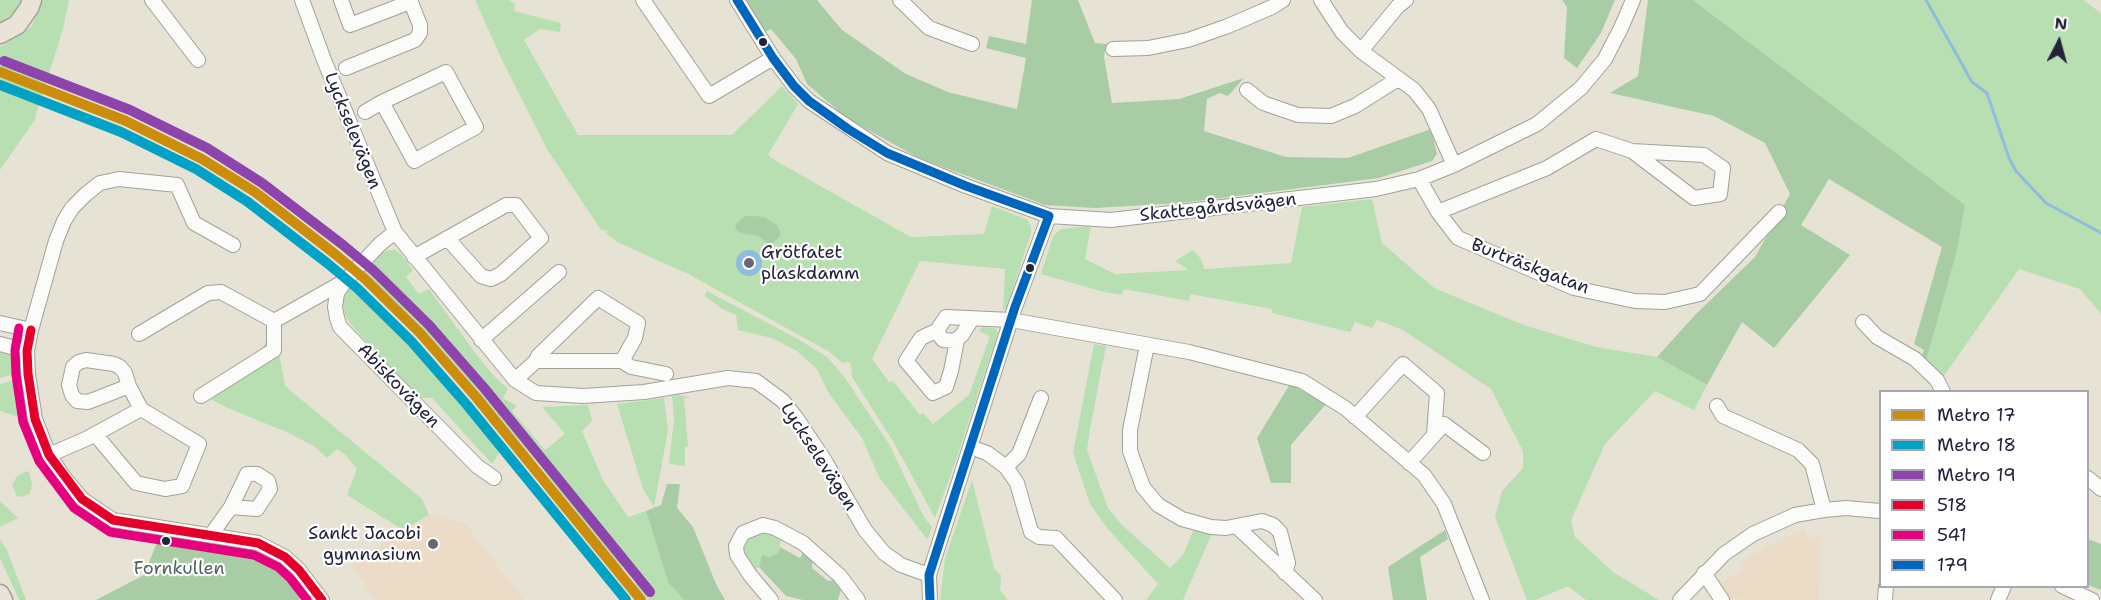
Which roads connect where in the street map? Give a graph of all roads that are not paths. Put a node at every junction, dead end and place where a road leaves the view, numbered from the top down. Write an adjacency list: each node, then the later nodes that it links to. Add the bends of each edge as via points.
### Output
1 (32, 0): 13 (main road, via 17,25)
2 (152, 0): 18 (street)
3 (302, 0): 30 (street, Lyckselevägen)
4 (341, 0): 12 (street, Lyckselevägen, via 350,25)
5 (643, 0): 17 (street, via 709,96)
6 (737, 0): 17 (street, Skattegårdsvägen)
7 (900, 0): 14 (street, via 929,28)
8 (1283, 0): 15 (street, via 1188,40 1148,48)
9 (1321, 0): 16 (street, via 1342,32)
10 (1406, 0): 16 (street)
11 (1633, 0): 25 (street, Skattegårdsvägen, via 1605,59 1581,88 1537,124)
12 (410, 1): 19 (street, Lyckselevägen, via 420,25 415,40)
13 (0, 34)
14 (972, 44)
15 (1113, 49)
16 (1361, 51): 20 (street)
17 (773, 58): 29 (street, Skattegårdsvägen, via 809,102 886,153)
18 (198, 60)
19 (346, 68)
20 (1398, 79): 21 (street, via 1332,116 1298,115 1263,103); 25 (street, via 1414,90 1430,110)
21 (1247, 90)
22 (382, 102): 22 (street, Lyckselevägen, via 414,160 476,127 446,72); 23 (street, Lyckselevägen)
23 (365, 112)
24 (1632, 151): 24 (street, via 1694,198 1720,194 1723,168 1704,155); 27 (street, via 1596,139 1547,168)
25 (1454, 165): 26 (street, Skattegårdsvägen)
26 (1419, 179): 27 (street, Burträskgatan); 29 (street, Skattegårdsvägen, via 1376,189 1111,220)
27 (1438, 212): 28 (street, Burträskgatan, via 1458,238 1574,288 1635,301 1665,302 1700,294)
28 (1779, 212)
29 (1049, 216): 37 (street)
30 (395, 232): 33 (street, Lyckselevägen); 35 (street, Abiskovägen)
31 (447, 238): 31 (street, via 506,205 516,205 541,237 491,279 481,276); 33 (street)
32 (233, 245): 41 (street, via 194,224 177,185 119,179 100,183 72,208 64,221)
33 (414, 257): 45 (street, Lyckselevägen)
34 (559, 272): 45 (street)
35 (345, 281): 38 (street, Abiskovägen); 67 (street, Abiskovägen, via 334,307 340,327 477,466)
36 (972, 319): 37 (street); 42 (street, via 946,317); 44 (street)
37 (1011, 320): 47 (street); 62 (street)
38 (274, 321): 43 (street, via 221,292 208,292); 55 (street, via 274,350)
39 (1863, 322): 54 (street, via 1877,337 1915,359)
40 (0, 324): 41 (street)
41 (31, 330): 48 (street)
42 (938, 330): 44 (street, via 943,340); 44 (street, via 921,338 906,361 933,393 946,387)
43 (139, 334)
44 (957, 339)
45 (481, 340): 52 (street, Lyckselevägen)
46 (0, 344): 48 (street)
47 (1147, 345): 59 (street, via 1302,381); 73 (street, via 1130,430 1130,451 1143,486 1158,505 1182,519 1211,527)
48 (27, 351): 64 (street, via 35,419)
49 (536, 361): 50 (street); 50 (street, via 598,298 638,323 635,338); 52 (street)
50 (622, 361): 51 (street, via 631,367)
51 (666, 374)
52 (515, 380): 77 (street, Lyckselevägen, via 536,393 583,396 644,392 728,378 756,381 783,401 825,461 865,530 884,553 901,565)
53 (129, 386): 58 (street)
54 (1943, 390)
55 (201, 396)
56 (1041, 398): 66 (street, via 1019,454)
57 (1717, 406): 71 (street, via 1723,416 1798,450 1812,464)
58 (141, 409): 60 (street); 60 (street, via 199,444 183,486 165,489 136,483)
59 (1355, 417): 61 (street, via 1403,364 1437,393); 65 (street)
60 (95, 434): 64 (street)
61 (1434, 435): 63 (street, via 1444,424); 65 (street)
62 (970, 447): 66 (street, via 987,453); 77 (street)
63 (1483, 453)
64 (50, 455): 74 (street, via 82,499 113,520)
65 (1409, 463): 87 (street, via 1444,504)
66 (1006, 467): 85 (street, via 1017,483 1030,532 1056,538)
67 (494, 478)
68 (2089, 479): 69 (street)
69 (2101, 489)
70 (231, 507): 74 (street)
71 (1824, 510): 72 (street); 76 (street, via 1795,515 1753,534)
72 (1879, 511)
73 (1236, 526): 75 (street); 75 (street, via 1262,520 1273,525 1280,532 1288,563)
74 (211, 535): 81 (street, via 258,543 285,557)
75 (1285, 573): 86 (street)
76 (1704, 573): 88 (street); 89 (street)
77 (929, 575): 84 (street)
78 (2066, 588): 90 (street)
79 (0, 594): 80 (main road)
80 (3, 600)
81 (322, 600)
82 (771, 600): 83 (street, via 737,555 736,546 743,533 763,525 803,543 840,576)
83 (858, 600)
84 (930, 600)
85 (1115, 600)
86 (1315, 600)
87 (1482, 600)
88 (1680, 600)
89 (1722, 600)
90 (2092, 600)

